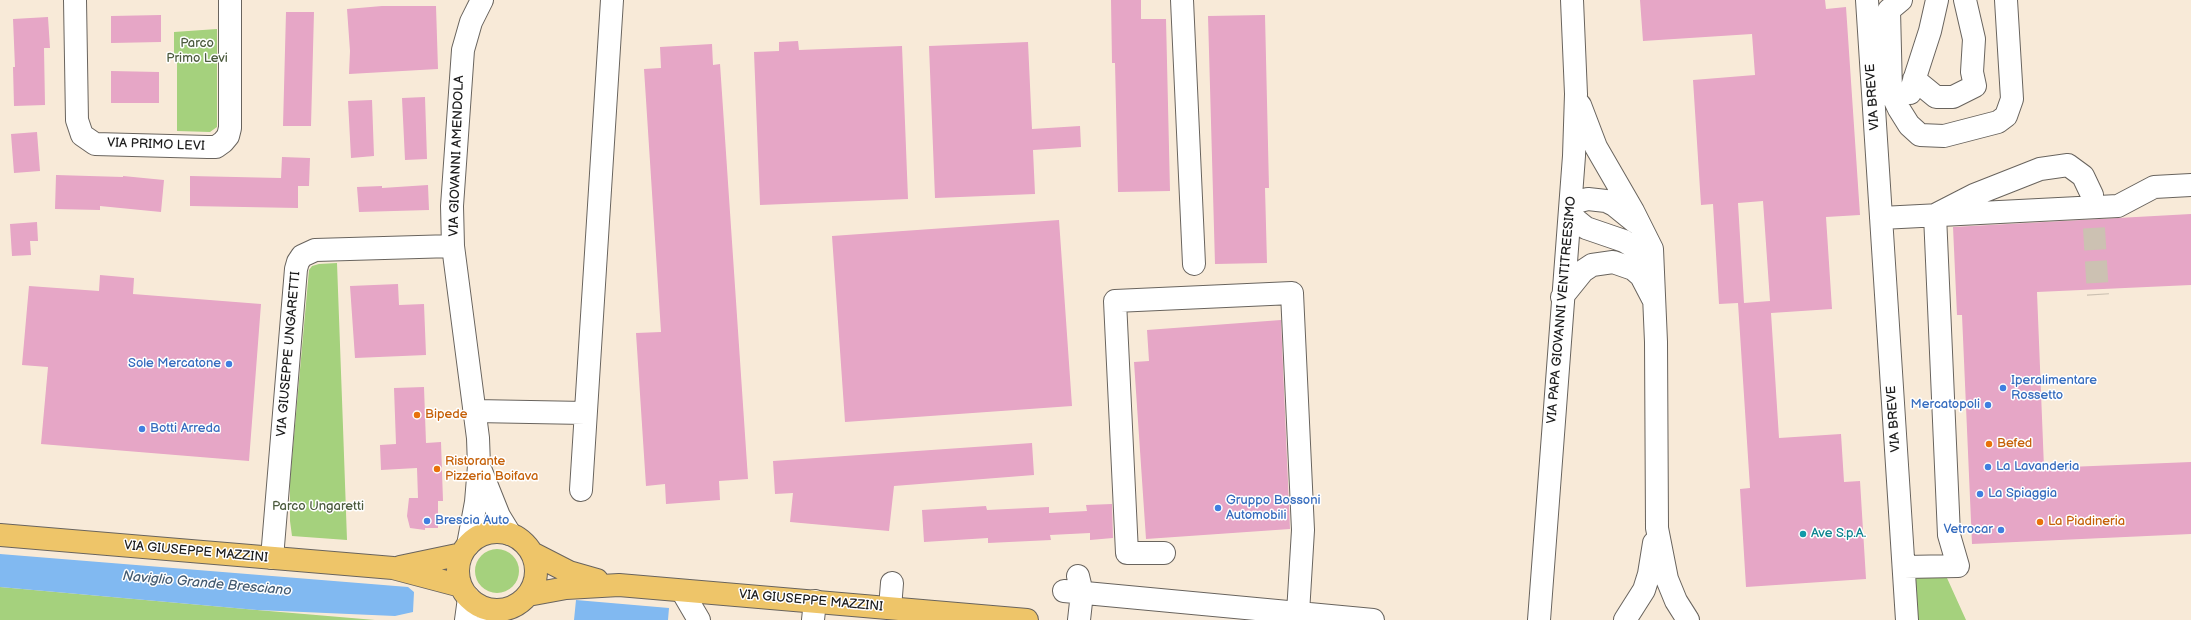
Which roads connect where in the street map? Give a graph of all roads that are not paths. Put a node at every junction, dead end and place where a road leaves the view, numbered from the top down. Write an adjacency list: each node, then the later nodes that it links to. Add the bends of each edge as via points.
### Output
1 (75, 0): 2 (street, VIA PRIMO LEVI, via 77,120 82,135 95,144 208,148 223,142 230,128)
2 (230, 0)
3 (482, 0): 4 (street); 22 (street, VIA GIOVANNI AMENDOLA, via 471,22 461,59 452,206)
4 (497, 0)
5 (612, 0): 28 (street)
6 (1182, 0): 23 (street)
7 (1572, 0): 14 (street, VIA PAPA GIOVANNI VENTITREESIMO)
8 (1867, 0): 20 (street, VIA BREVE)
9 (1901, 0): 15 (street, via 1889,10 1891,92)
10 (1937, 0): 13 (street)
11 (1965, 0): 13 (street, via 1974,39 1972,72 1975,86 1953,97 1936,97)
12 (2006, 0): 15 (street, via 2012,99 2006,116 1998,122 1944,136 1920,135)
13 (1914, 79): 15 (street, via 1910,94)
14 (1576, 94): 18 (street, VIA PAPA GIOVANNI VENTITREESIMO); 21 (street, via 1596,147)
15 (1898, 109)
16 (2191, 185): 19 (street, via 2154,187 2118,206)
17 (2092, 195): 19 (street, via 2083,176 2068,165 2040,170 1974,195)
18 (1570, 209): 21 (street, via 1588,199 1606,201); 24 (street, via 1586,228 1624,241 1634,248 1650,266); 25 (street, VIA PAPA GIOVANNI VENTITREESIMO)
19 (1935, 215): 20 (street); 38 (street, via 1949,535 1958,566)
20 (1881, 218): 38 (street, VIA BREVE)
21 (1641, 226): 24 (street, via 1652,249)
22 (453, 246): 27 (street, VIA GIOVANNI AMENDOLA); 37 (street, VIA GIUSEPPE UNGARETTI, via 315,250 302,256 298,262)
23 (1194, 264)
24 (1654, 278): 26 (street)
25 (1562, 296): 26 (street, via 1583,271 1592,265 1613,262 1633,269 1641,276); 55 (street, VIA PAPA GIOVANNI VENTITREESIMO)
26 (1655, 303): 31 (street)
27 (475, 411): 28 (street); 29 (street, VIA GIOVANNI AMENDOLA)
28 (586, 413): 30 (street)
29 (479, 466): 32 (street, VIA GIOVANNI AMENDOLA, via 499,516); 34 (street, VIA GIOVANNI AMENDOLA, via 474,522)
30 (581, 490)
31 (1657, 528): 56 (street, via 1644,590); 57 (street, via 1667,579 1676,601)
32 (510, 534): 34 (main road, VIA GIUSEPPE MAZZINI, via 484,534); 35 (main road, VIA GIUSEPPE MAZZINI, via 525,544)
33 (0, 535): 37 (main road, VIA GIUSEPPE MAZZINI)
34 (465, 550): 39 (main road, VIA GIUSEPPE MAZZINI); 43 (main road, via 458,570)
35 (532, 553): 41 (main road, VIA GIUSEPPE MAZZINI, via 569,572); 44 (main road, via 536,574)
36 (1164, 553): 48 (street, via 1127,553 1116,301 1292,293 1303,530 1297,555)
37 (272, 558): 39 (main road, VIA GIUSEPPE MAZZINI)
38 (1904, 567): 58 (street, VIA BREVE)
39 (393, 568): 43 (main road, VIA GIUSEPPE MAZZINI)
40 (892, 583): 45 (street)
41 (619, 585): 42 (main road, VIA GIUSEPPE MAZZINI); 44 (main road, VIA GIUSEPPE MAZZINI, via 566,588)
42 (682, 591): 46 (main road, VIA GIUSEPPE MAZZINI); 51 (street)
43 (465, 592): 49 (main road, VIA GIUSEPPE MAZZINI); 50 (street)
44 (528, 595): 49 (main road, VIA GIUSEPPE MAZZINI, via 510,608)
45 (890, 608): 46 (main road, VIA GIUSEPPE MAZZINI); 52 (main road, VIA GIUSEPPE MAZZINI)
46 (814, 611)
47 (1168, 611): 48 (street); 53 (street, via 1074,587)
48 (1298, 613): 54 (street)
49 (492, 615)
50 (466, 620)
51 (699, 620)
52 (1027, 620)
53 (1080, 620)
54 (1373, 620)
55 (1539, 620)
56 (1625, 620)
57 (1688, 620)
58 (1907, 620)

